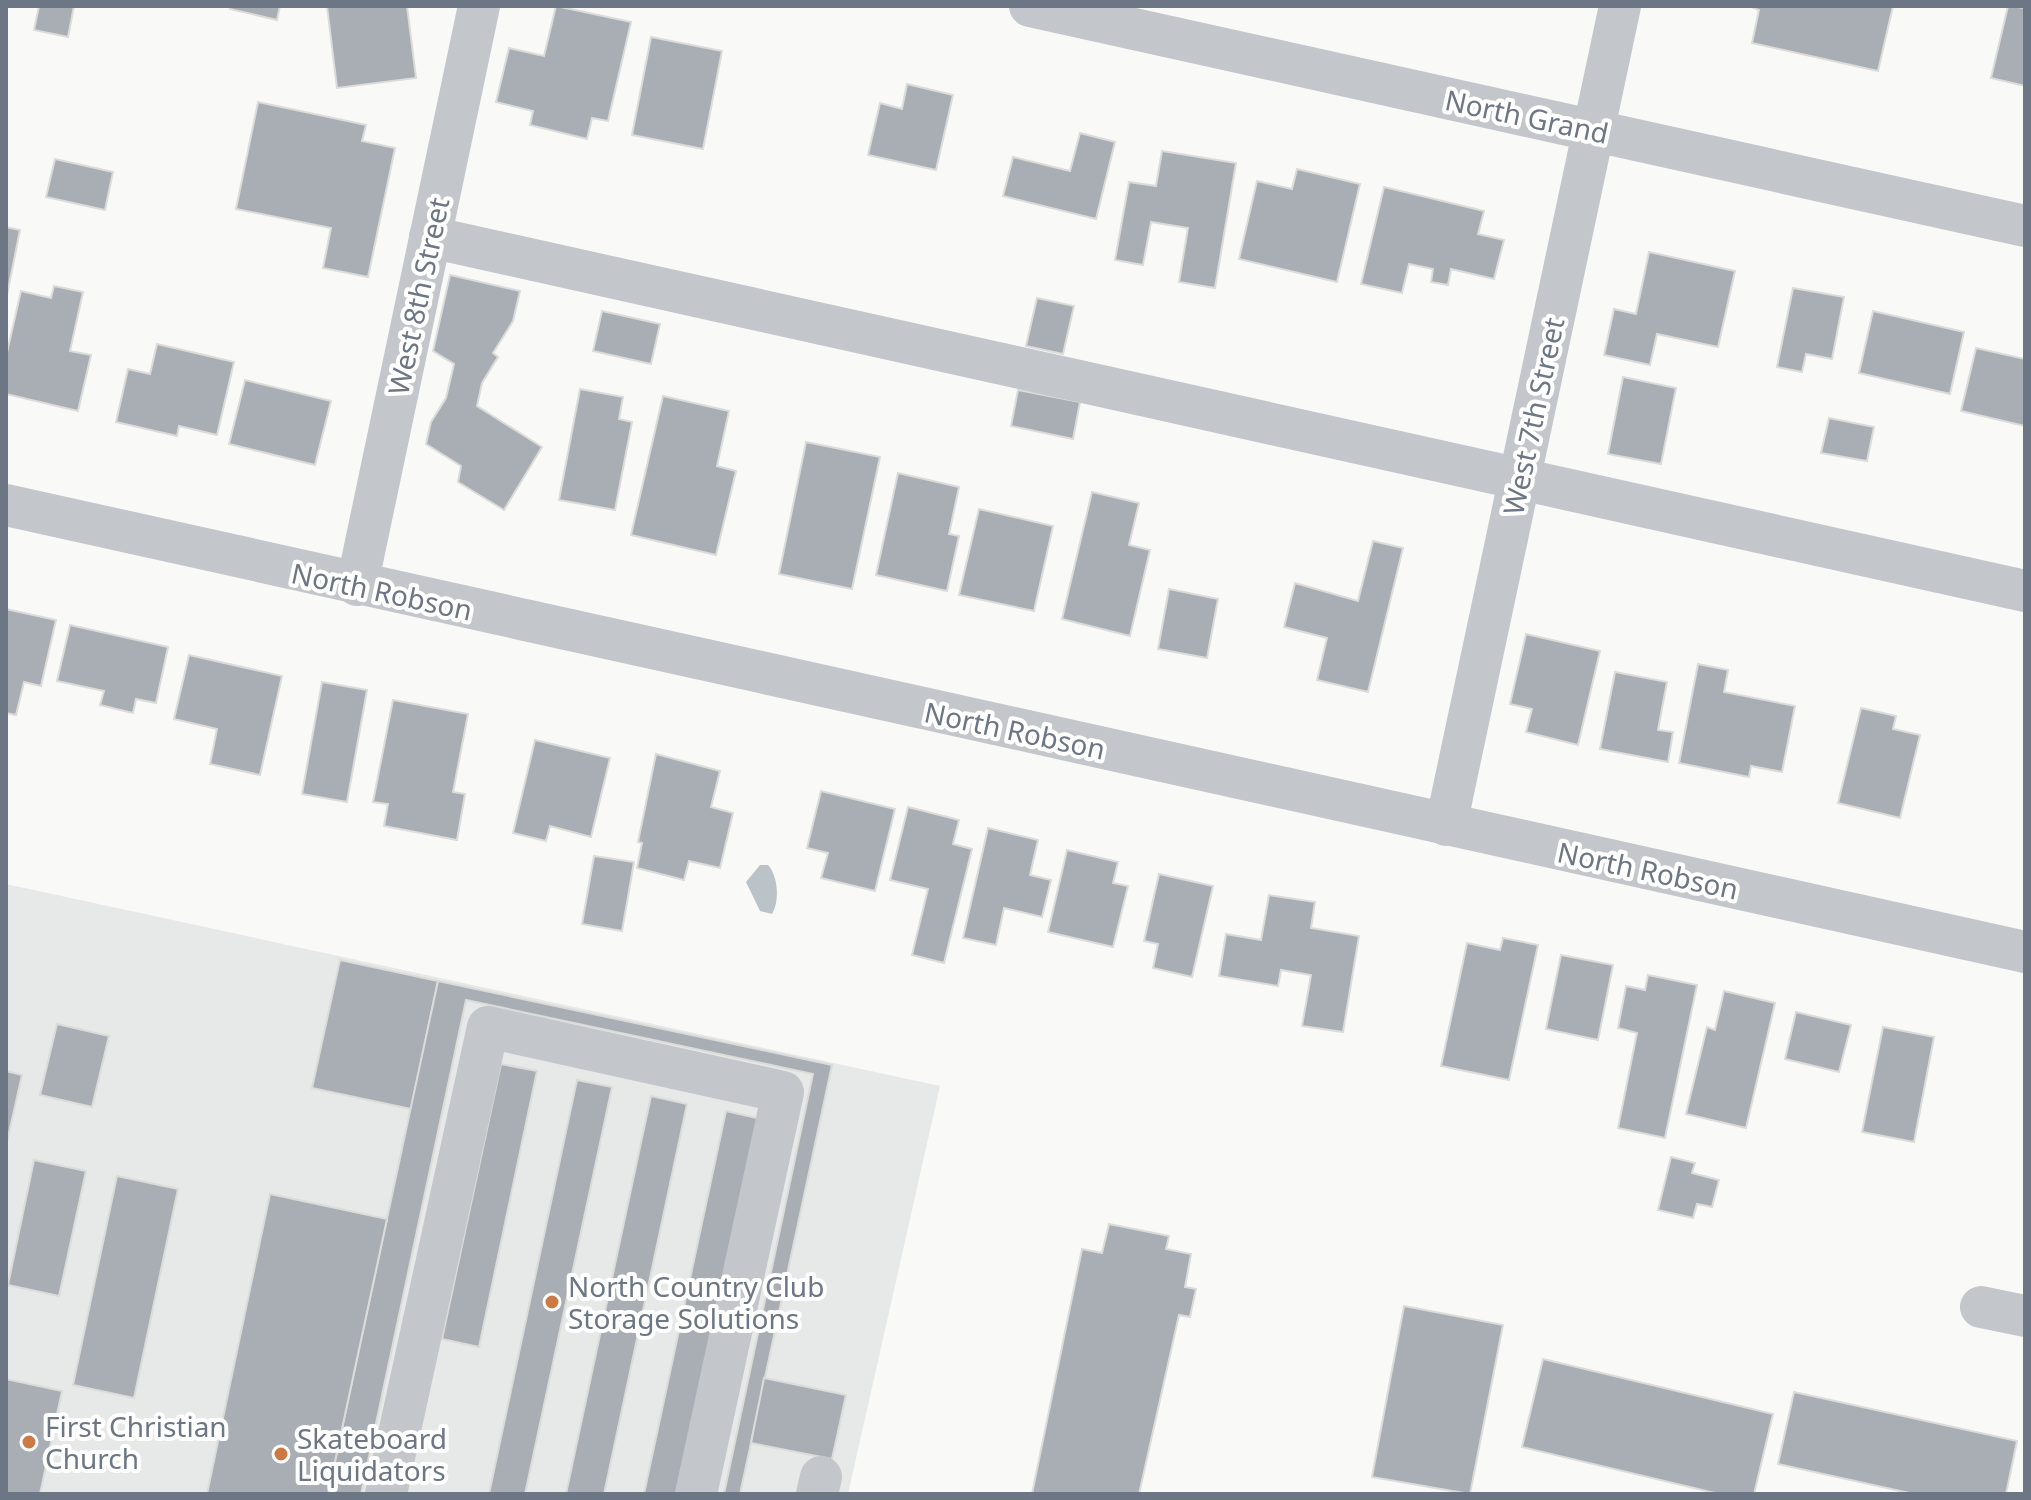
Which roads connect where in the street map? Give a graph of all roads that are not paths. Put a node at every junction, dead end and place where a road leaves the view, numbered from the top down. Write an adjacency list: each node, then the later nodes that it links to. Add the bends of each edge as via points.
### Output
1 (479, 6): 6 (street, West 8th Street)
2 (1030, 6): 4 (street, North Grand)
3 (1620, 6): 4 (street, West 7th Street)
4 (1593, 131): 5 (street, North Grand); 7 (street, West 7th Street)
5 (2025, 226)
6 (430, 237): 7 (street); 9 (street, West 8th Street)
7 (1520, 478): 10 (street); 11 (street, West 7th Street)
8 (6, 505): 9 (street, North Robson)
9 (357, 585): 11 (street, North Robson)
10 (2025, 591)
11 (1446, 825): 12 (street, North Robson)
12 (2025, 952)
13 (1981, 1307): 14 (street)
14 (2025, 1316)
15 (386, 1494): 16 (street, via 488,1027 783,1092)
16 (696, 1494)

